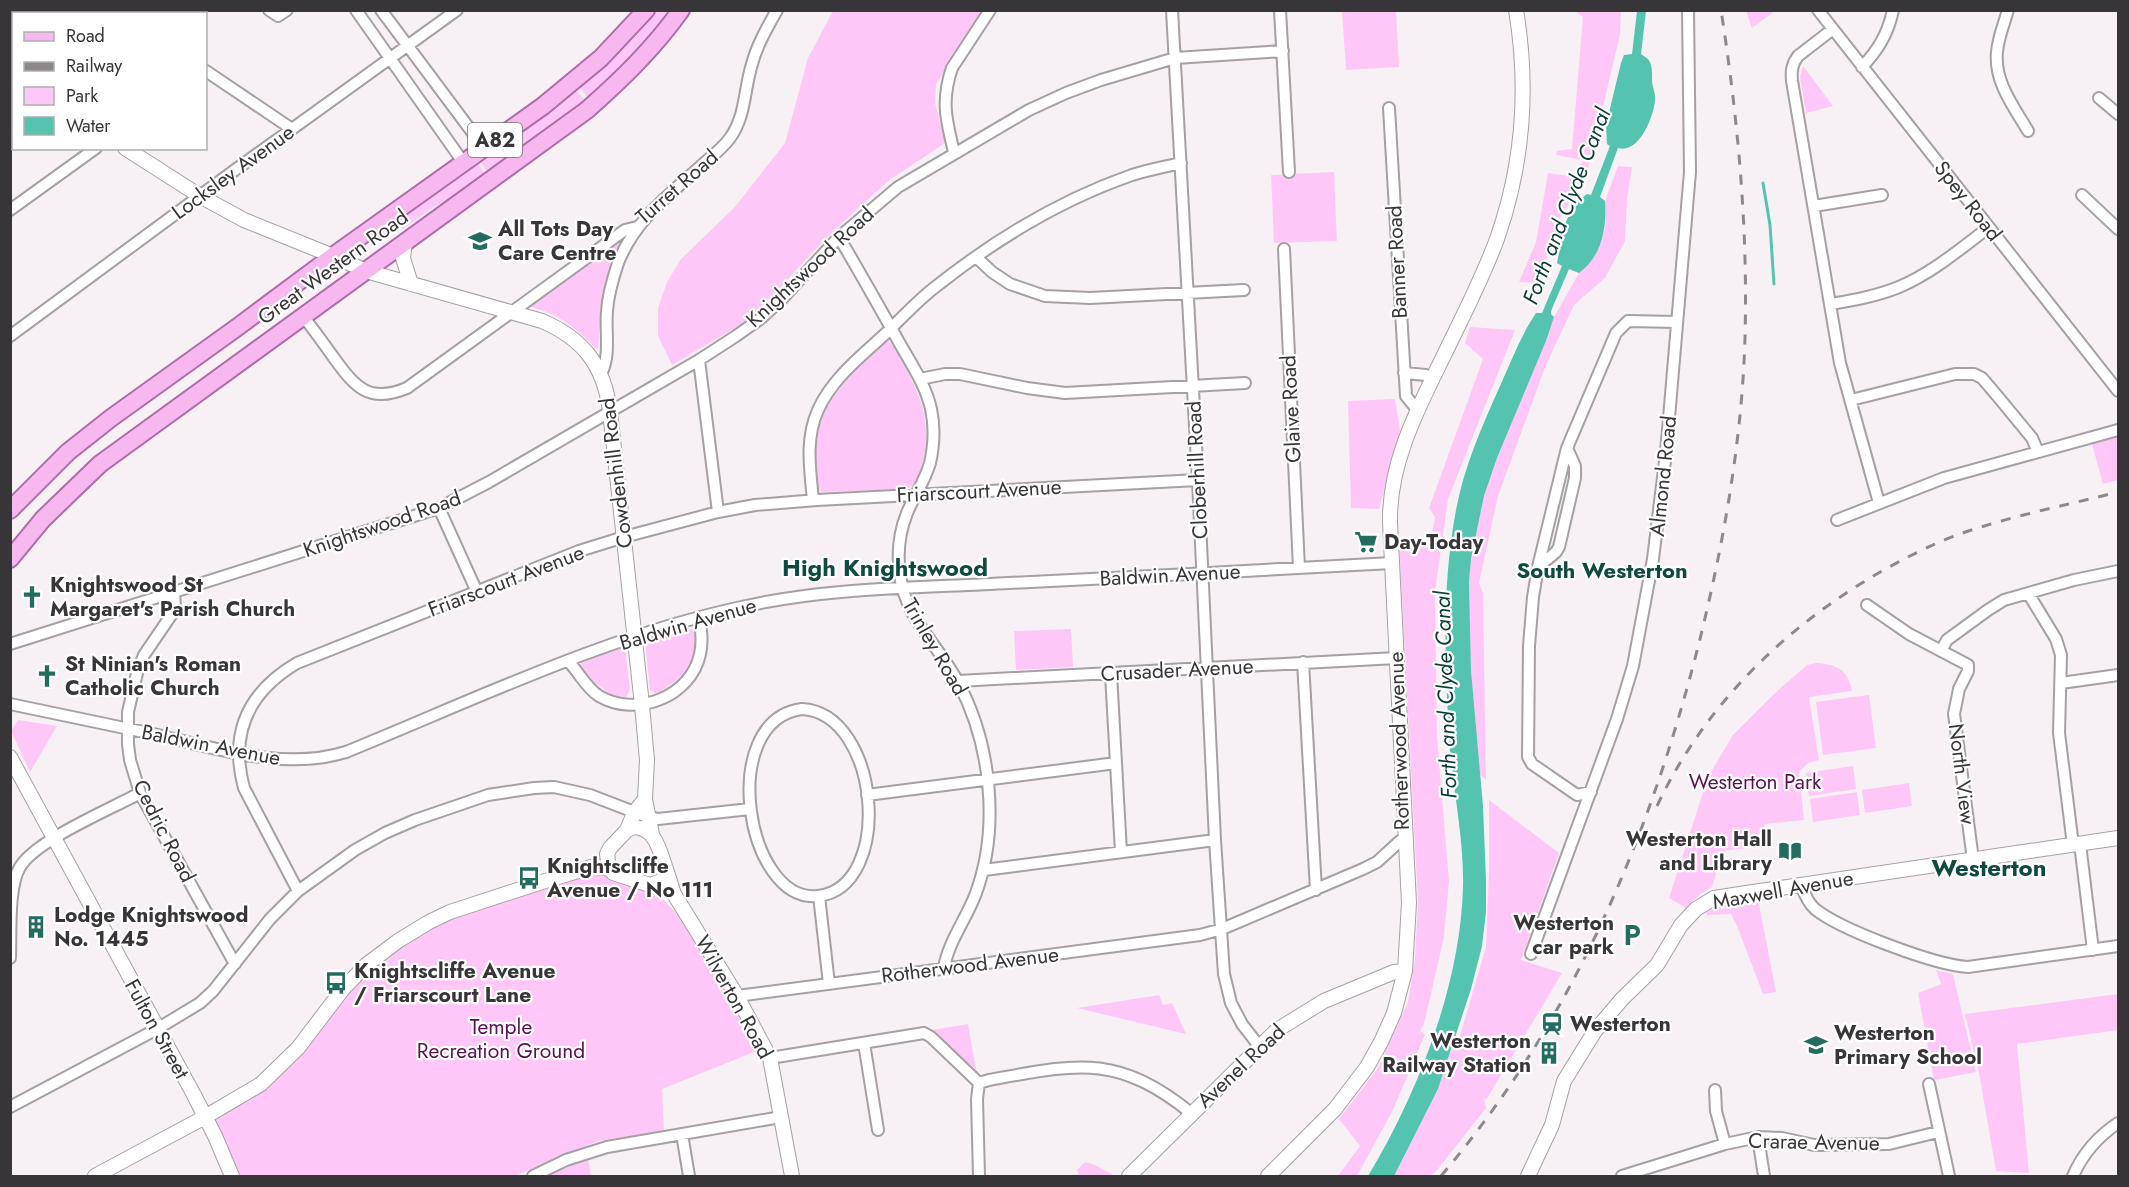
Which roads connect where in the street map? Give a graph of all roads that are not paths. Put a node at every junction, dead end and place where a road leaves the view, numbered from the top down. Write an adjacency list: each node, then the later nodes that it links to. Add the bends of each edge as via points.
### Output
1 (269, 10): 2 (street, via 278,16)
2 (287, 10)
3 (356, 10): 21 (street)
4 (381, 10): 18 (street)
5 (457, 10): 18 (street, Locksley Avenue)
6 (646, 10): 29 (main road, Great Western Road / A82, via 601,58)
7 (681, 10): 45 (main road, Great Western Road / A82, via 638,63 587,110)
8 (777, 10): 41 (street, Turret Road, via 757,48 734,131)
9 (990, 10): 32 (street, via 948,79 945,112)
10 (1172, 10): 20 (street, Cloberhill Road)
11 (1281, 10): 19 (street)
12 (1516, 10): 69 (street, Rotherwood Avenue, via 1523,85 1514,179 1497,239)
13 (1688, 10): 56 (street, Almond Road, via 1690,158)
14 (1818, 10): 17 (street, Spey Road)
15 (1893, 10): 22 (street, via 1883,40)
16 (2008, 10): 28 (street, via 1997,50 1998,70 2005,92)
17 (1833, 29): 22 (street, Spey Road); 39 (street, via 1798,56 1791,71)
18 (408, 47): 21 (street, Locksley Avenue); 29 (street)
19 (1283, 51): 20 (street, Knightswood Road); 35 (street)
20 (1175, 58): 32 (street, Knightswood Road, via 1066,93); 34 (street, Cloberhill Road)
21 (391, 59): 27 (street, Locksley Avenue); 33 (street)
22 (1862, 67): 42 (street, Spey Road)
23 (207, 72): 27 (street)
24 (2099, 98): 26 (street)
25 (1389, 108): 60 (street, Banner Road)
26 (2118, 114)
27 (292, 129): 38 (street, Locksley Avenue)
28 (2028, 131)
29 (484, 148): 33 (main road, Great Western Road / A82)
30 (93, 150): 40 (street)
31 (128, 150): 38 (street, Cowdenhill Road)
32 (954, 152): 44 (street, Knightswood Road, via 898,187)
33 (464, 162): 47 (main road, Great Western Road / A82)
34 (1181, 163): 48 (street, via 1134,174 1057,207); 52 (street, Cloberhill Road)
35 (1289, 172)
36 (1882, 195): 39 (street)
37 (2082, 195): 43 (street)
38 (200, 196): 47 (street, Cowdenhill Road, via 244,220); 58 (street, Locksley Avenue)
39 (1814, 207): 53 (street)
40 (10, 210)
41 (637, 227): 54 (street, Turret Road, via 625,230); 61 (street, via 618,263 610,289 606,362)
42 (1988, 228): 53 (street, via 1898,288); 66 (street, Spey Road)
43 (2118, 229)
44 (839, 237): 57 (street, Trinley Road); 59 (street, Knightswood Road, via 760,319)
45 (405, 242): 49 (main road, Great Western Road / A82); 50 (street, via 403,258)
46 (1284, 249): 83 (street, Glaive Road)
47 (333, 255): 49 (street, Cowdenhill Road); 77 (main road, Great Western Road / A82, via 111,418 68,452)
48 (976, 257): 52 (street, via 1010,284 1045,296); 57 (street, via 934,288)
49 (366, 271): 50 (street, Cowdenhill Road); 55 (main road, Great Western Road / A82)
50 (411, 285): 54 (street, Cowdenhill Road)
51 (1244, 290): 52 (street)
52 (1188, 293): 65 (street, Cloberhill Road)
53 (1831, 304): 67 (street, via 1840,363)
54 (509, 312): 55 (street, Turret Road, via 407,388 384,395 355,385); 61 (street, Cowdenhill Road, via 542,321 566,334 586,351)
55 (303, 316): 81 (main road, Great Western Road / A82, via 100,464 43,519)
56 (1677, 322): 110 (street, Almond Road, via 1659,518 1640,630 1620,709); 110 (street, via 1628,321 1616,333 1567,448 1576,472 1556,552 1538,567 1529,646 1528,757 1532,764 1577,795)
57 (891, 328): 63 (street, Trinley Road); 74 (street, via 840,377 817,412 808,458)
58 (10, 336)
59 (699, 360): 68 (street, Knightswood Road); 78 (street)
60 (1404, 373): 62 (street); 69 (street, Banner Road, via 1406,396)
61 (601, 374): 68 (street, Cowdenhill Road)
62 (1426, 375)
63 (920, 379): 65 (street, via 960,374 1065,393); 73 (street, Trinley Road, via 931,409 934,435 929,465)
64 (1245, 383): 65 (street)
65 (1193, 386): 72 (street, Cloberhill Road)
66 (2118, 391)
67 (1851, 400): 71 (street, via 1955,374 1974,374 1982,378 2032,438); 75 (street)
68 (610, 411): 76 (street, Knightswood Road); 80 (street, Cowdenhill Road)
69 (1418, 411): 82 (street, Rotherwood Avenue, via 1402,448 1392,489)
70 (2118, 430): 71 (street)
71 (2038, 452): 75 (street, via 1944,478)
72 (1198, 480): 73 (street, Friarscourt Avenue); 85 (street, Cloberhill Road)
73 (917, 494): 74 (street, Friarscourt Avenue); 86 (street, Trinley Road, via 900,542)
74 (813, 500): 78 (street, Friarscourt Avenue)
75 (1879, 503): 79 (street)
76 (440, 508): 87 (street, Knightswood Road); 88 (street)
77 (10, 510)
78 (718, 512): 80 (street, Friarscourt Avenue)
79 (1837, 520)
80 (624, 537): 88 (street, Friarscourt Avenue); 92 (street, Cowdenhill Road)
81 (10, 559)
82 (1392, 563): 83 (street, Baldwin Avenue); 95 (street, Rotherwood Avenue)
83 (1299, 568): 85 (street, Baldwin Avenue)
84 (2118, 571): 89 (street)
85 (1203, 574): 86 (street, Baldwin Avenue); 98 (street, Cloberhill Road)
86 (902, 589): 91 (street, Baldwin Avenue, via 794,598); 101 (street, Trinley Road, via 918,624)
87 (174, 592): 93 (street, Knightswood Road); 105 (street, Cedric Road, via 172,615 144,655 137,673)
88 (477, 592): 106 (street, Friarscourt Avenue, via 286,670 264,688 252,705 243,723)
89 (2028, 593): 94 (street, via 1988,610 1947,640); 102 (street, via 2056,639)
90 (1867, 604): 94 (street, North View)
91 (699, 617): 92 (street, Baldwin Avenue); 104 (street, via 700,656 689,679 671,694)
92 (635, 637): 96 (street, Baldwin Avenue); 104 (street, Cowdenhill Road)
93 (10, 644)
94 (1941, 651): 124 (street, North View, via 1969,668 1954,714)
95 (1397, 658): 97 (street, Crusader Avenue); 117 (street, Rotherwood Avenue)
96 (568, 661): 104 (street, via 598,695 625,705); 106 (street, Baldwin Avenue, via 330,757 281,760)
97 (1303, 662): 98 (street, Crusader Avenue); 131 (street)
98 (1207, 667): 99 (street, Crusader Avenue); 120 (street, Cloberhill Road)
99 (1111, 674): 101 (street, Crusader Avenue); 108 (street)
100 (2118, 675): 102 (street)
101 (958, 681): 109 (street, Trinley Road, via 978,732)
102 (2061, 683): 121 (street, via 2060,744)
103 (10, 704): 105 (street, Baldwin Avenue)
104 (642, 705): 114 (street, Cowdenhill Road, via 647,760)
105 (127, 729): 106 (street, Baldwin Avenue); 111 (street, Cedric Road, via 130,760)
106 (238, 753): 132 (street, Friarscourt Avenue, via 244,788)
107 (10, 757): 119 (street, Fulton Street)
108 (1116, 763): 109 (street); 122 (street)
109 (987, 780): 112 (street); 127 (street, Trinley Road, via 990,818)
110 (1591, 792): 138 (street, Almond Road)
111 (140, 793): 119 (street); 140 (street, Cedric Road)
112 (867, 795): 113 (street, via 858,758 839,725 826,715 802,709 784,713 764,733 751,773); 134 (street, via 868,821 856,872 838,889)
113 (750, 809): 114 (street, via 658,819); 134 (street, via 756,837 778,878 790,889)
114 (642, 815): 115 (street, Cowdenhill Road); 116 (street); 132 (street, via 590,795 554,787 488,795 385,833)
115 (627, 830): 116 (street, via 639,828); 123 (street)
116 (652, 834): 128 (street)
117 (1406, 838): 131 (street, Rotherwood Avenue, via 1377,862); 142 (street, via 1409,920)
118 (2118, 838): 121 (street, Maxwell Avenue)
119 (54, 839): 139 (street, via 18,868 12,896); 145 (street, Fulton Street)
120 (1215, 840): 122 (street); 135 (street, Cloberhill Road)
121 (2076, 845): 124 (street, Maxwell Avenue); 137 (street)
122 (1121, 852): 127 (street)
123 (607, 854): 125 (street); 126 (street)
124 (1973, 860): 130 (street, Maxwell Avenue)
125 (591, 867): 126 (street); 154 (street, via 450,912 398,941 349,983 273,1074)
126 (609, 868): 129 (street, via 613,873)
127 (984, 870): 141 (street, Trinley Road)
128 (667, 872): 129 (street); 133 (street, Wilverton Road)
129 (654, 885): 133 (street)
130 (1801, 885): 137 (street, via 1814,908 1830,918 1946,965 1968,967); 170 (street, Maxwell Avenue, via 1714,898 1689,916 1657,965 1622,999 1582,1050 1564,1081 1552,1125)
131 (1316, 890): 135 (street, Rotherwood Avenue)
132 (298, 891): 140 (street)
133 (674, 894): 144 (street, Wilverton Road)
134 (819, 896): 143 (street)
135 (1222, 929): 141 (street, Rotherwood Avenue); 147 (street, Cloberhill Road, via 1224,974 1231,1003)
136 (2118, 946): 137 (street)
137 (2093, 950)
138 (1531, 954)
139 (10, 958)
140 (235, 964): 145 (street, via 200,1003)
141 (944, 968): 143 (street, Rotherwood Avenue)
142 (1405, 971): 147 (street, Avenel Road, via 1324,1001 1294,1018); 169 (street, via 1394,1013 1367,1067 1335,1109)
143 (829, 984): 144 (street, Rotherwood Avenue)
144 (737, 996): 148 (street, Wilverton Road)
145 (157, 1029): 152 (street); 154 (street, Fulton Street)
146 (864, 1043): 148 (street); 149 (street, via 924,1032); 157 (street)
147 (1259, 1046): 153 (street, Avenel Road)
148 (770, 1058): 155 (street, Wilverton Road)
149 (979, 1083): 153 (street, via 1056,1068 1102,1068 1153,1085); 167 (street)
150 (1929, 1084): 158 (street)
151 (1715, 1090): 161 (street)
152 (10, 1107)
153 (1191, 1113): 168 (street, Avenel Road)
154 (205, 1117): 162 (street); 163 (street, Fulton Street)
155 (781, 1118): 159 (street); 166 (street, Wilverton Road)
156 (2118, 1123): 174 (street, via 2083,1155)
157 (878, 1130)
158 (1938, 1132): 160 (street, Crarae Avenue, via 1889,1144 1814,1146); 173 (street)
159 (682, 1134): 164 (street, via 592,1151); 165 (street)
160 (1758, 1137): 161 (street, Crarae Avenue); 172 (street)
161 (1725, 1144): 171 (street, Crarae Avenue)
162 (95, 1176)
163 (232, 1176)
164 (533, 1176)
165 (689, 1176)
166 (792, 1176)
167 (979, 1176)
168 (1128, 1176)
169 (1268, 1176)
170 (1528, 1176)
171 (1622, 1176)
172 (1764, 1176)
173 (1949, 1176)
174 (2073, 1176)

